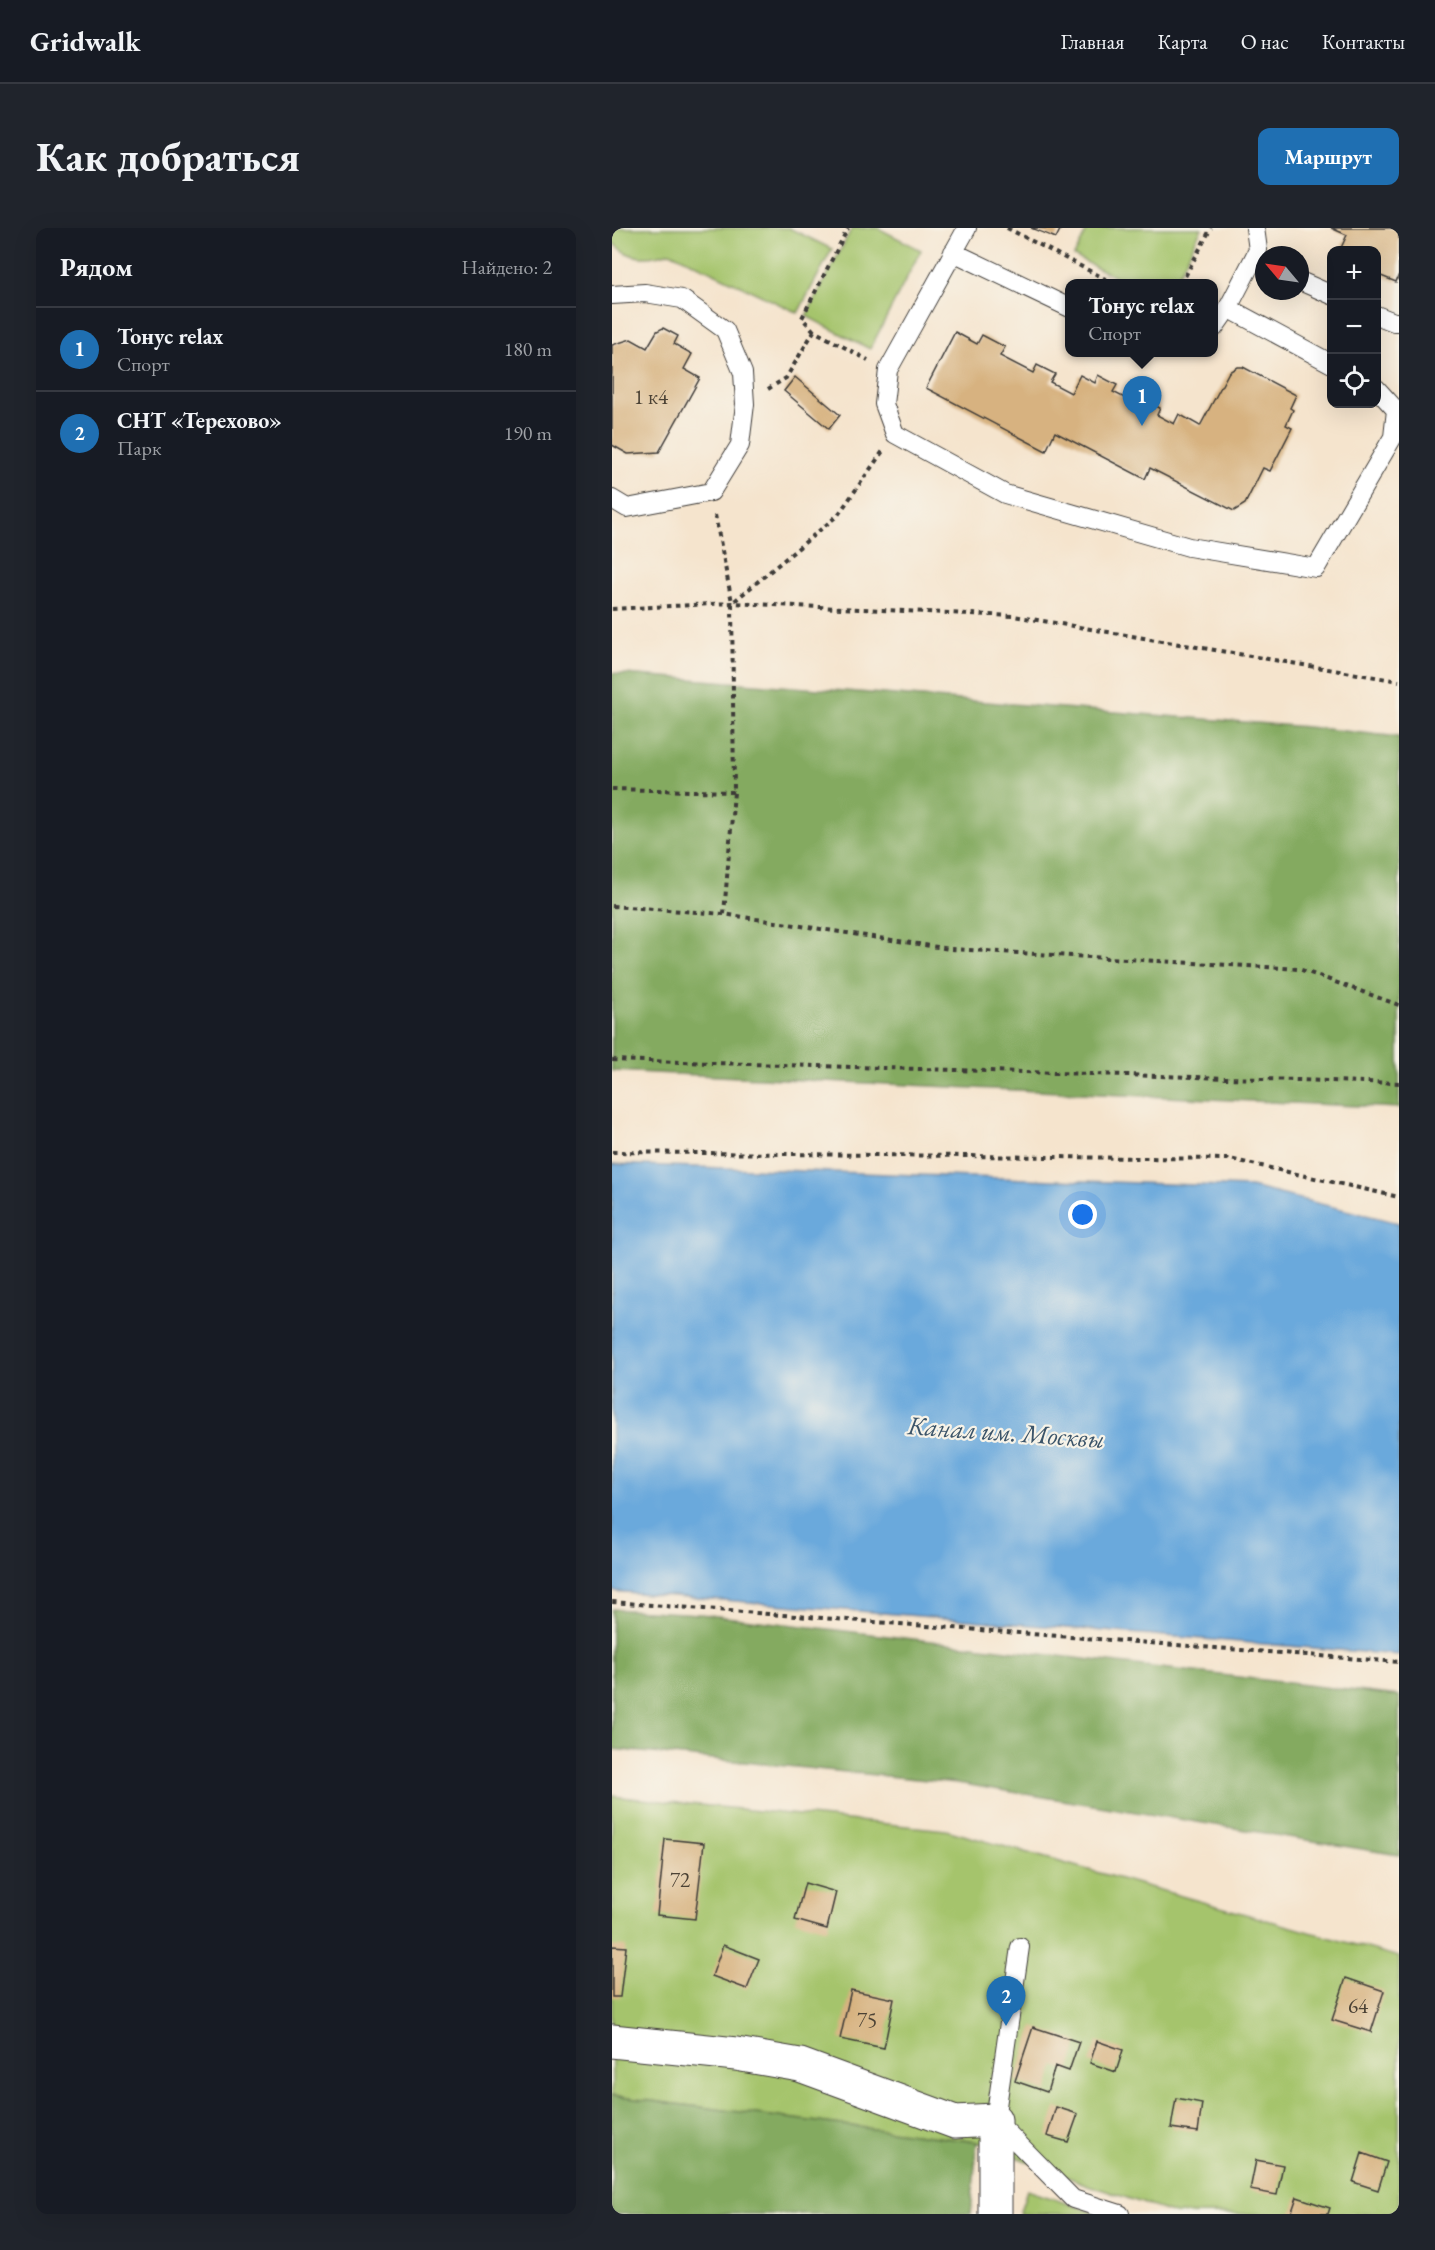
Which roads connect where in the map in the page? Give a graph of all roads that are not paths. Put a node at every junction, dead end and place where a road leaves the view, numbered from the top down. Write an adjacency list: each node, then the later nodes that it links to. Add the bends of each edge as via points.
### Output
1 (967, 228): 4 (lane)
2 (1255, 228): 3 (lane)
3 (1260, 246)
4 (953, 252): 9 (lane); 15 (lane, via 888,370 884,404 896,434 1005,494 1189,547 1316,568 1393,437 1396,410)
5 (1255, 262): 10 (lane)
6 (1309, 285): 7 (lane)
7 (1327, 293)
8 (612, 296): 16 (lane, via 645,293 682,299 725,330 743,374 745,404 740,445 711,492 627,508)
9 (1065, 306)
10 (1228, 308): 12 (lane); 14 (lane)
11 (1381, 317): 13 (lane)
12 (1218, 322)
13 (1399, 322)
14 (1327, 361)
15 (1381, 393)
16 (612, 500)
17 (1020, 1947): 19 (lane)
18 (612, 2041): 19 (street, via 800,2065 955,2122)
19 (995, 2120): 20 (street); 21 (lane, via 1073,2199)
20 (995, 2214)
21 (1120, 2214)

